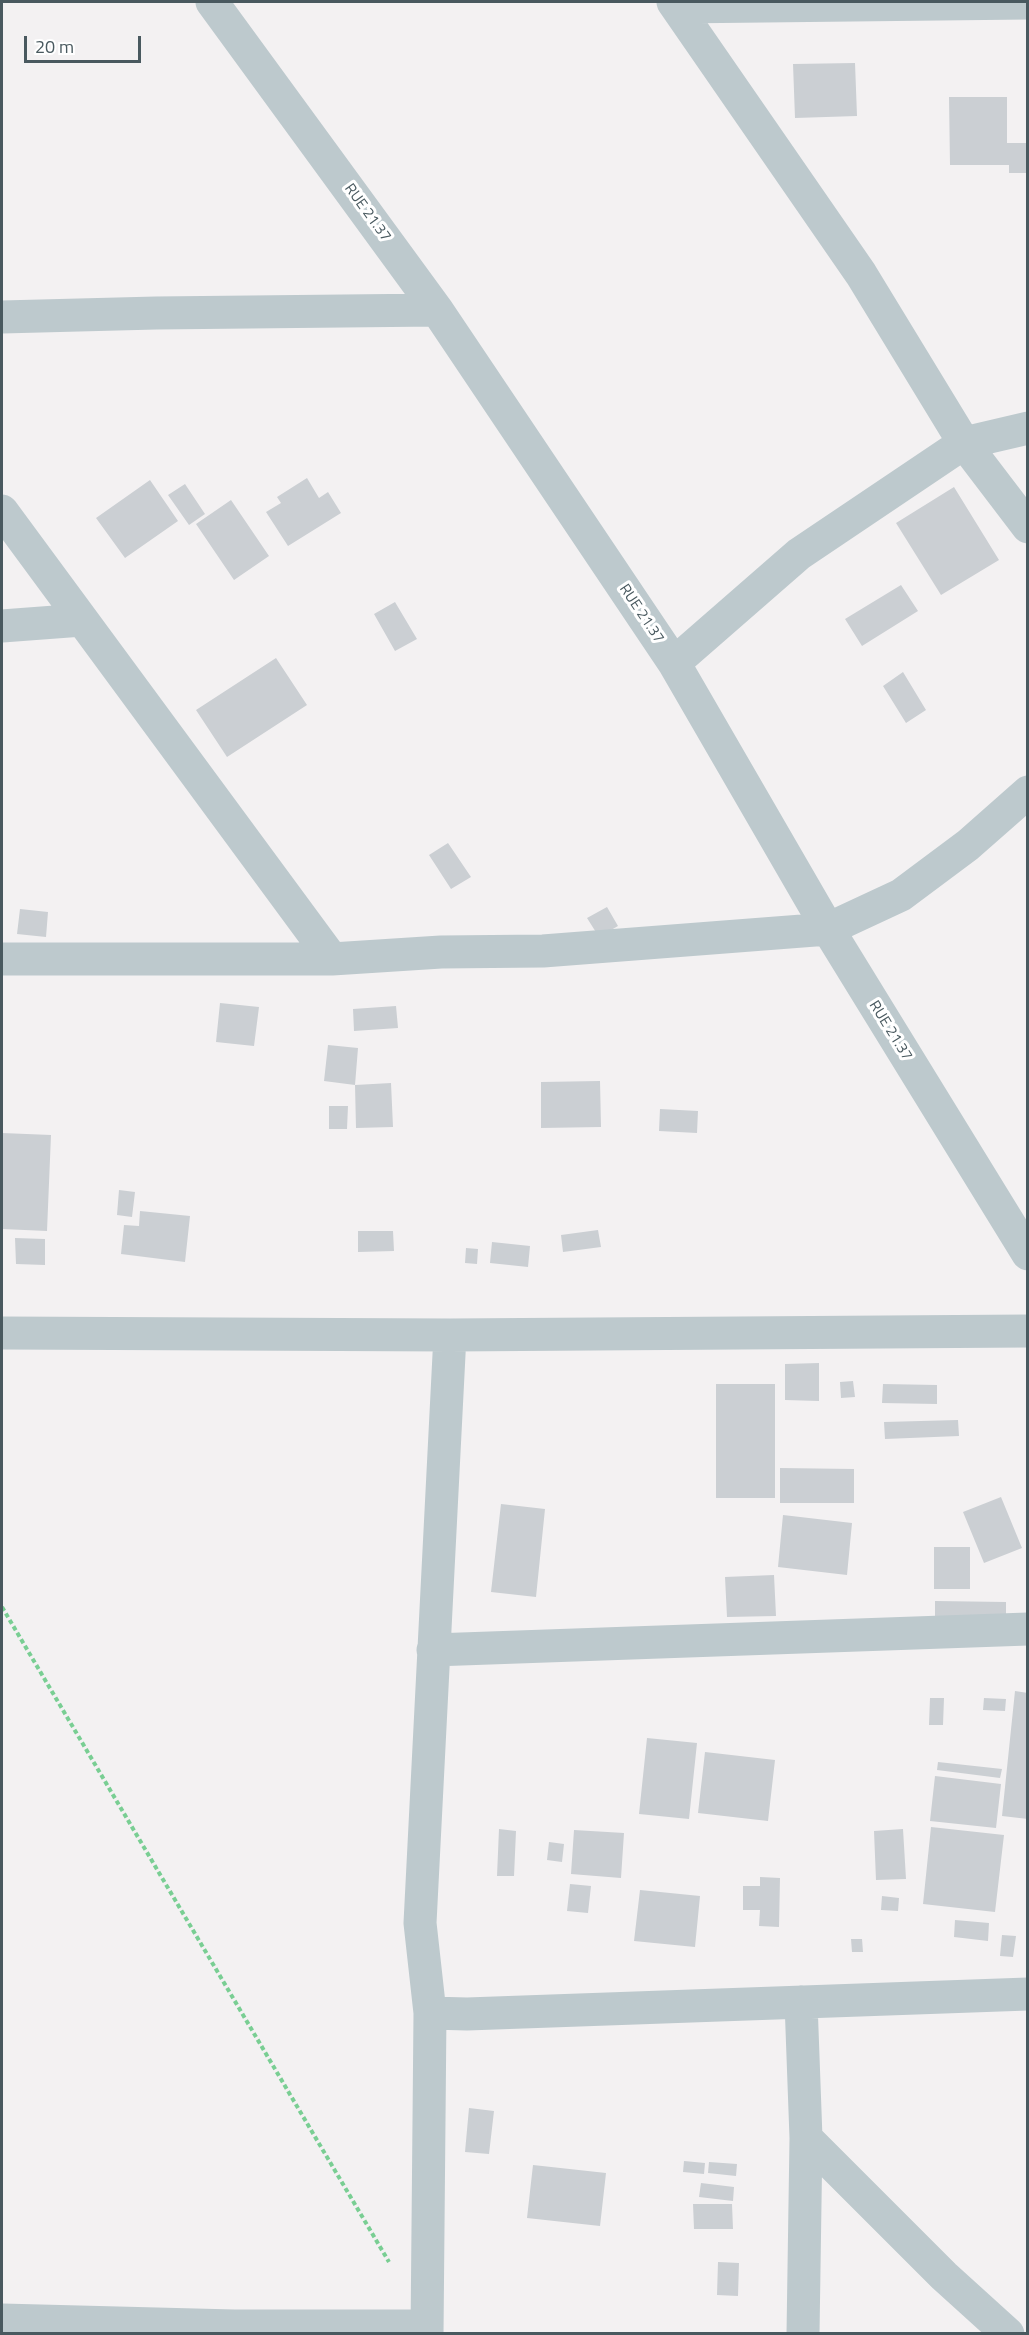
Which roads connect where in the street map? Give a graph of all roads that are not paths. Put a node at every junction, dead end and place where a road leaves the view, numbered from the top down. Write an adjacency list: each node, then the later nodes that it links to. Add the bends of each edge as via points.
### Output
1 (212, 2): 4 (street, RUE 21.37)
2 (1028, 3): 3 (street)
3 (675, 4): 7 (street, via 861,274)
4 (437, 310): 5 (street); 12 (street, RUE 21.37)
5 (2, 317)
6 (1028, 428): 7 (street)
7 (964, 443): 9 (street); 12 (street, via 799,554)
8 (2, 511): 10 (street)
9 (1028, 527)
10 (82, 620): 11 (street); 16 (street)
11 (2, 626)
12 (674, 663): 14 (street, RUE 21.37)
13 (1028, 792): 14 (street, via 968,845 901,895)
14 (828, 929): 16 (street, via 543,951); 17 (street, RUE 21.37)
15 (2, 959): 16 (street)
16 (332, 959)
17 (1028, 1254)
18 (1028, 1331): 20 (street)
19 (2, 1333): 20 (street)
20 (450, 1335): 22 (street)
21 (1028, 1629): 22 (street)
22 (433, 1650): 25 (street, via 420,1923)
23 (1028, 1994): 24 (street)
24 (801, 2002): 25 (street); 26 (street)
25 (430, 2013): 29 (street)
26 (806, 2138): 30 (street); 31 (street)
27 (2, 2320): 28 (street)
28 (116, 2328): 29 (street)
29 (427, 2330)
30 (802, 2334)
31 (1008, 2334)

